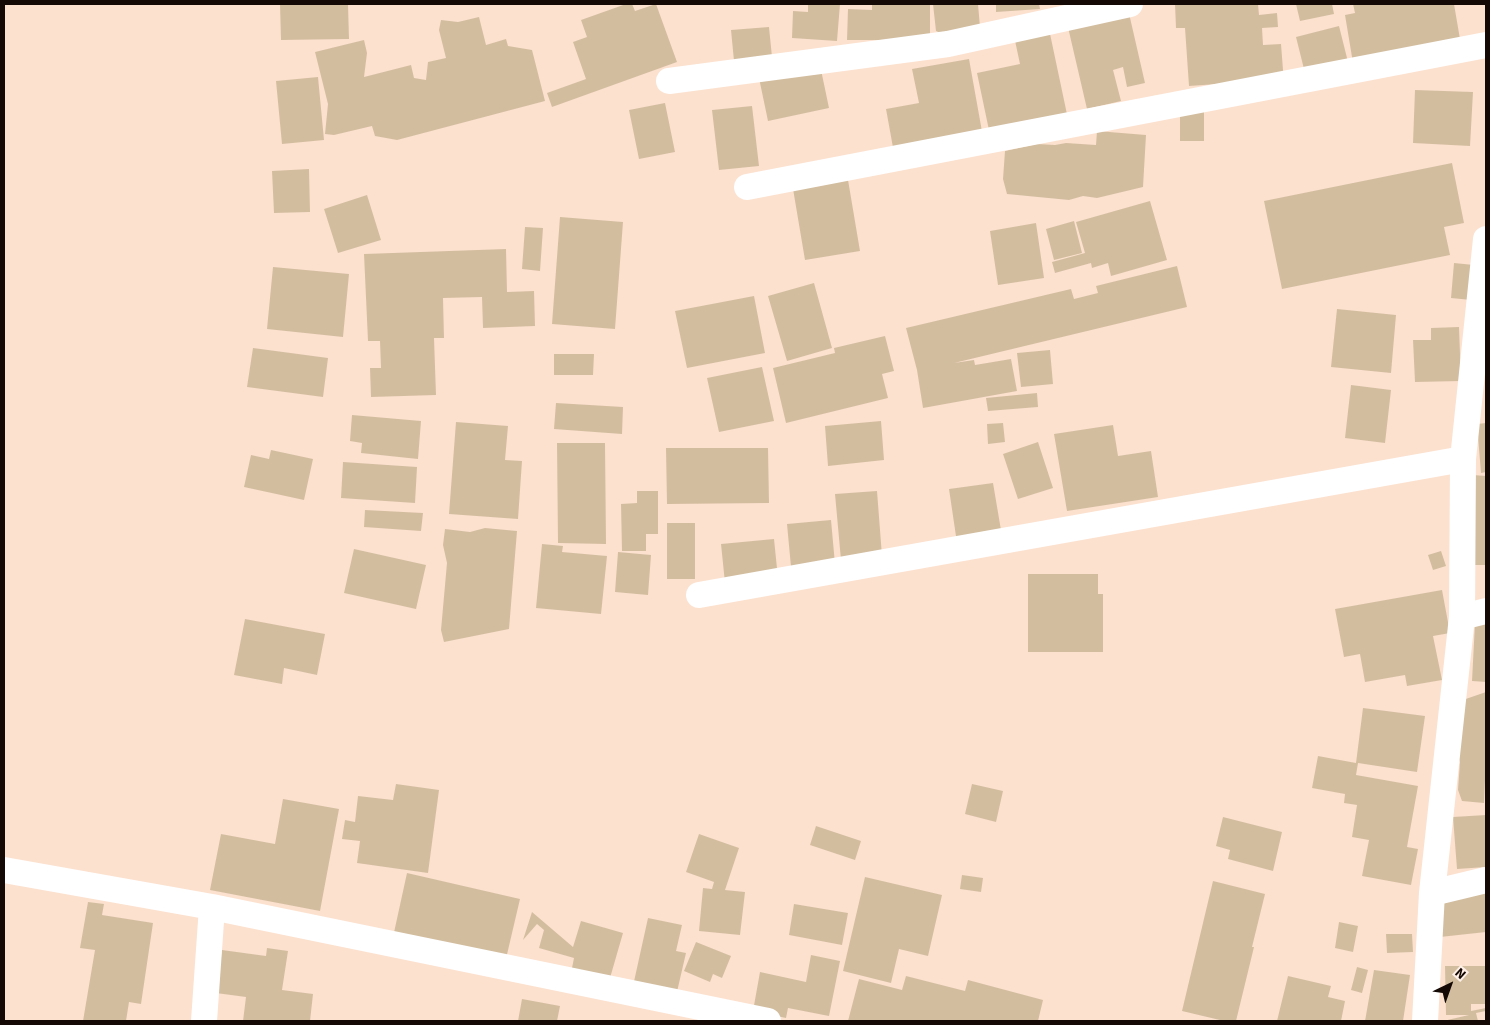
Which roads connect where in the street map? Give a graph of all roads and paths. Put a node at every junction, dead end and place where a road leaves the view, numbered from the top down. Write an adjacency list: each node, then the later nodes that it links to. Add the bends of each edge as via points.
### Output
1 (1130, 4): 3 (street, via 948,44)
2 (1486, 45): 4 (street)
3 (669, 81)
4 (746, 188)
5 (1486, 239): 6 (street)
6 (1482, 312): 7 (street)
7 (1463, 459): 8 (street); 9 (street)
8 (699, 595)
9 (1474, 614): 12 (street)
10 (4, 870): 13 (street)
11 (1486, 880): 12 (street)
12 (1432, 893): 16 (street)
13 (212, 906): 14 (street); 15 (street)
14 (204, 1021)
15 (768, 1021)
16 (1425, 1021)

